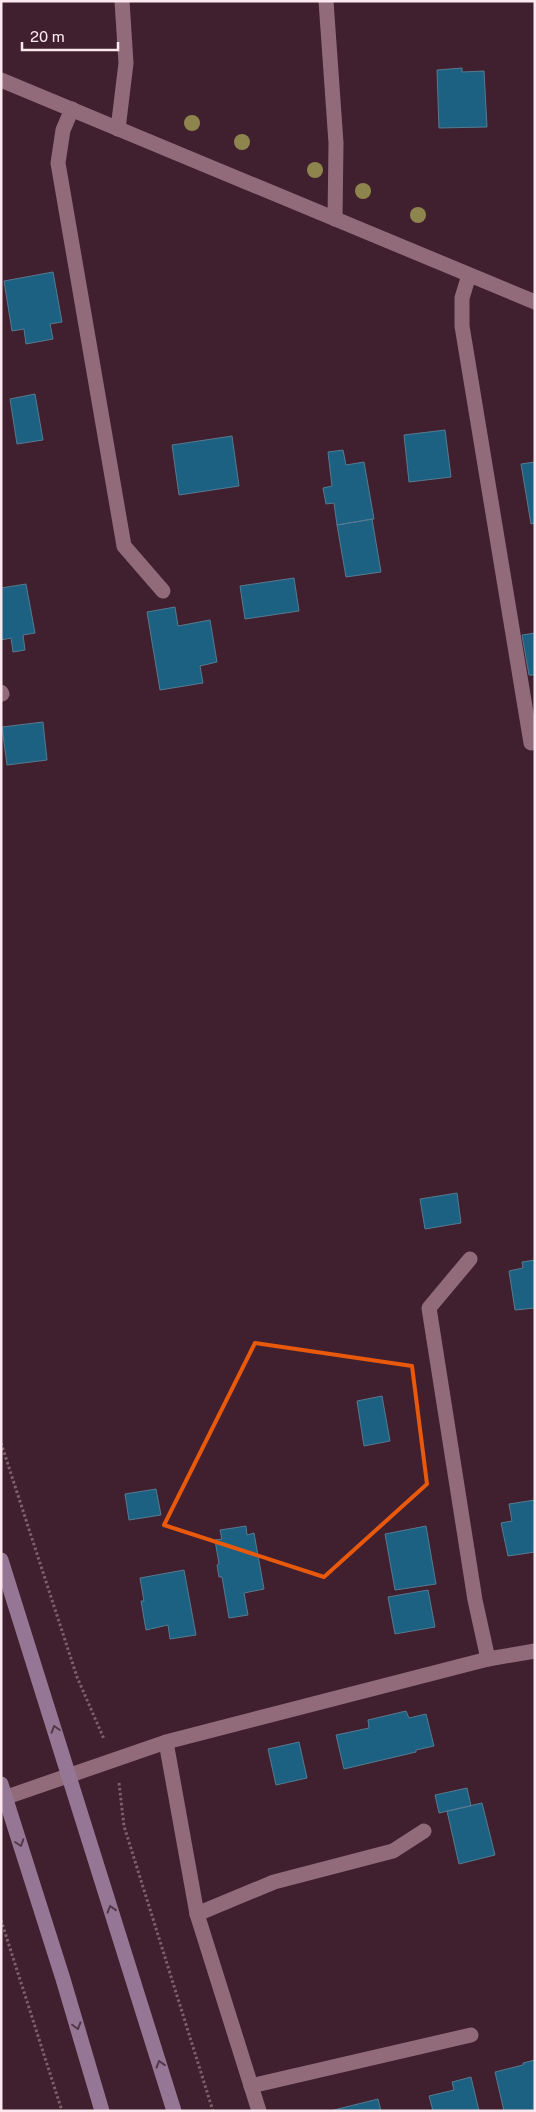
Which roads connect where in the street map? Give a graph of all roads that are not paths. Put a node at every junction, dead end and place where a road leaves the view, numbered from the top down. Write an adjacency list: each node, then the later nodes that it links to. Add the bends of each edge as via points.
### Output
1 (122, 1): 5 (street, via 126,63)
2 (326, 1): 6 (street, via 336,142)
3 (1, 80): 4 (street)
4 (72, 109): 5 (street); 9 (street, via 63,130 58,163 124,546)
5 (118, 129): 6 (street)
6 (335, 219): 7 (street)
7 (469, 275): 8 (street); 10 (street, via 462,298 462,326)
8 (535, 302)
9 (163, 591)
10 (531, 743)
11 (470, 1259): 14 (street, via 429,1308 475,1600)
12 (1, 1560): 16 (main road, one-way to 12)
13 (535, 1651): 14 (street)
14 (488, 1659): 15 (street)
15 (166, 1742): 16 (street); 19 (street)
16 (70, 1776): 17 (street); 23 (main road, one-way to 16)
17 (3, 1793): 22 (main road, one-way to 22, via 64,1979)
18 (424, 1831): 19 (street, via 393,1851 274,1882)
19 (197, 1914): 21 (street)
20 (471, 2034): 21 (street)
21 (251, 2086): 24 (street)
22 (102, 2111)
23 (174, 2111)
24 (259, 2111)

